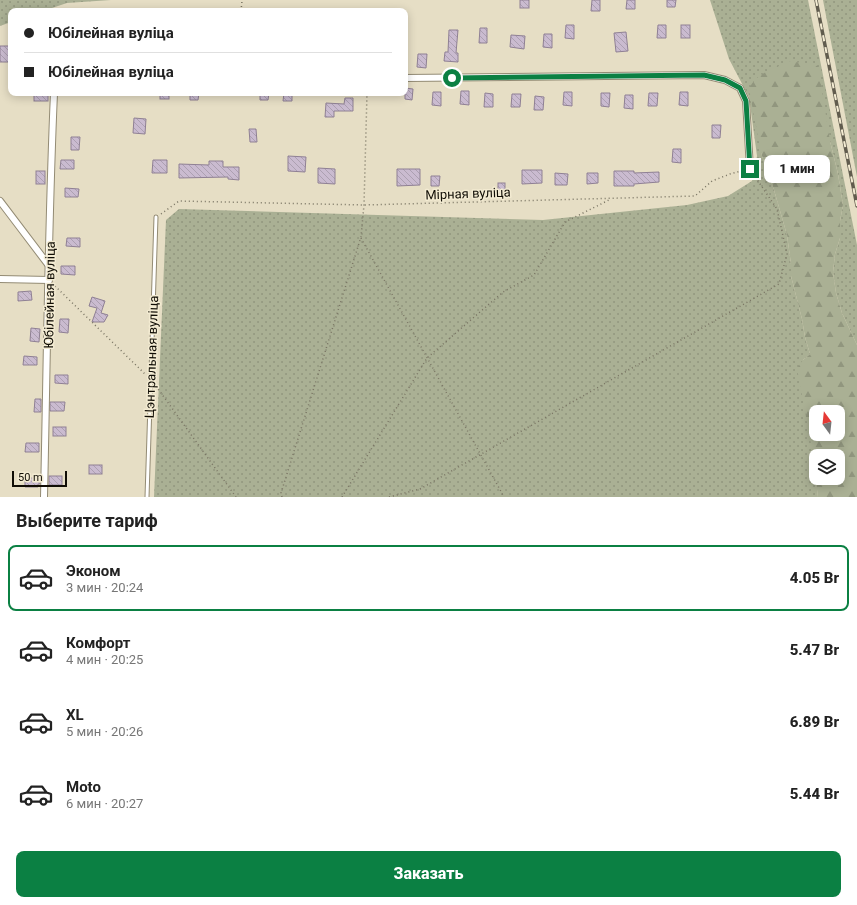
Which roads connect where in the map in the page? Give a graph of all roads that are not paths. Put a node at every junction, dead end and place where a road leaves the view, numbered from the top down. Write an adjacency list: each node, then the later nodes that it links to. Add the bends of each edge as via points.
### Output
1 (408, 78): 3 (street, via 704,75 725,80 740,88 746,101)
2 (54, 96): 6 (street, Юбілейная вуліца)
3 (750, 169)
4 (0, 201): 6 (street)
5 (156, 217): 10 (lane, Цэнтральная вуліца)
6 (50, 267): 8 (street, Юбілейная вуліца)
7 (0, 279): 8 (street)
8 (49, 280): 9 (street, Юбілейная вуліца)
9 (44, 497)
10 (147, 497)

